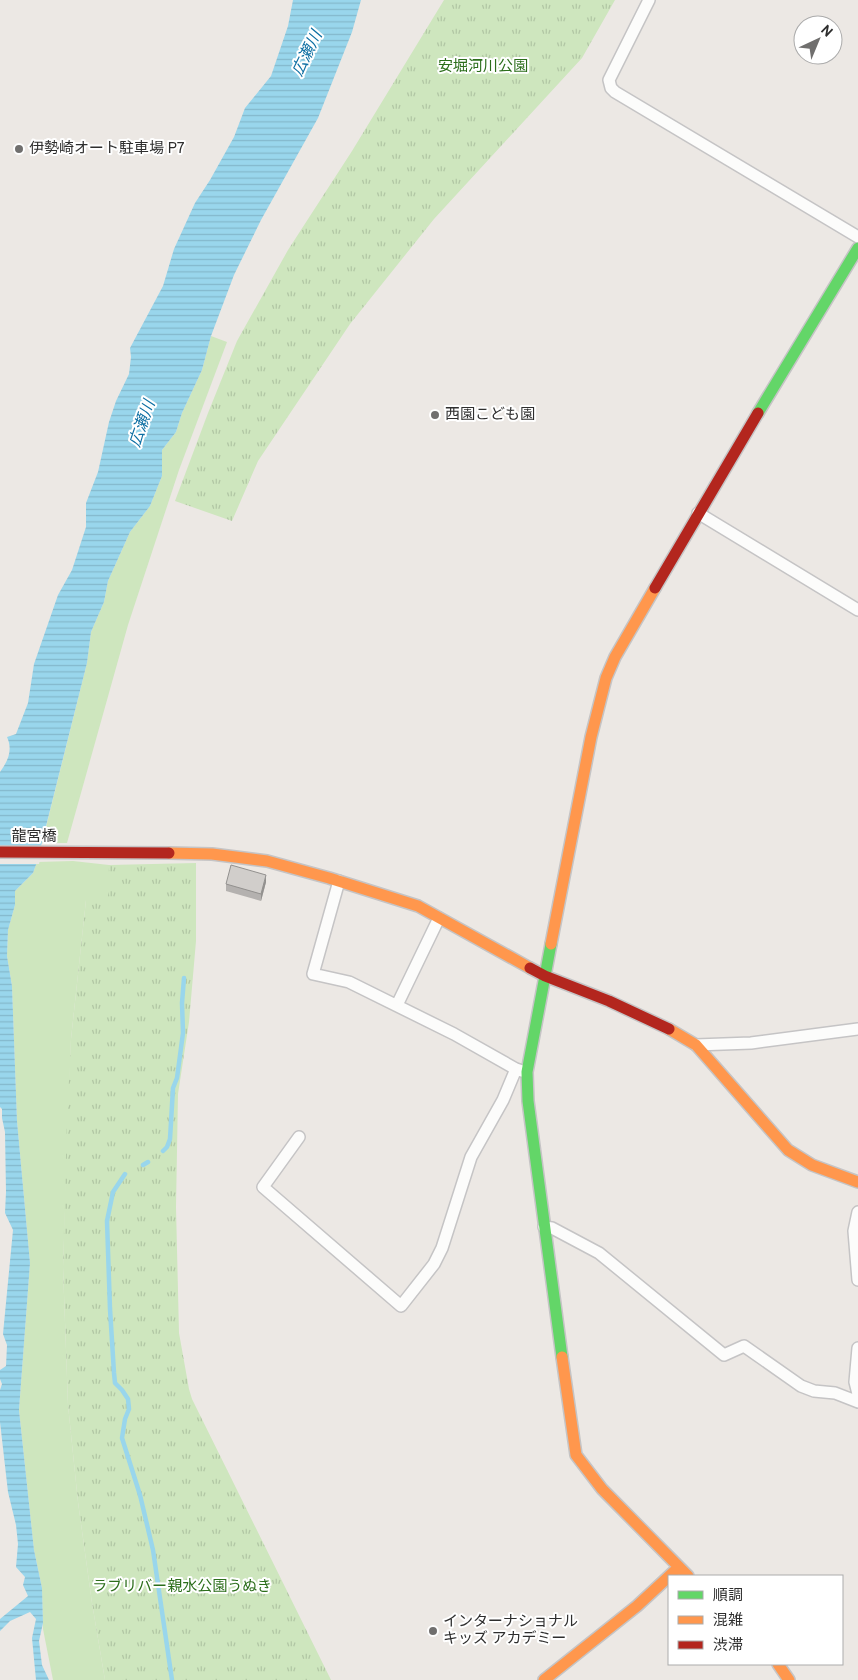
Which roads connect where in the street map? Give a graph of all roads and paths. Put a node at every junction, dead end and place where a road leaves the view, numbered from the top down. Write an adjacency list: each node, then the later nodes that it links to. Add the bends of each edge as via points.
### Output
1 (649, 0): 2 (street, via 609,80 611,88)
2 (858, 237)
3 (858, 248): 4 (street)
4 (698, 513): 5 (street); 9 (street, via 625,638 606,678 591,737)
5 (858, 610)
6 (0, 852): 7 (street, 龍宮橋, via 212,854 267,861)
7 (339, 882): 8 (street, 龍宮橋, via 418,906); 10 (street, via 313,974 349,982)
8 (439, 918): 9 (street, 龍宮橋); 10 (street)
9 (545, 976): 12 (street, 龍宮橋, via 609,1000); 13 (street)
10 (397, 1005): 13 (street)
11 (858, 1029): 12 (street)
12 (696, 1045): 15 (street, 龍宮橋, via 788,1150 812,1165)
13 (521, 1071): 14 (street, via 471,1157 434,1264 401,1306 263,1187); 17 (street, via 528,1101)
14 (299, 1137)
15 (858, 1182)
16 (858, 1212): 18 (street, via 854,1230)
17 (544, 1227): 21 (street, via 552,1228 599,1254 724,1355 744,1346 801,1386); 22 (street, via 576,1455 602,1489)
18 (858, 1280)
19 (858, 1348): 20 (street, via 855,1382)
20 (858, 1394)
21 (858, 1402)
22 (679, 1567): 23 (street); 24 (street)
23 (670, 1575)
24 (687, 1575)
25 (668, 1577): 27 (street)
26 (779, 1665): 28 (street)
27 (544, 1680)
28 (790, 1680)

